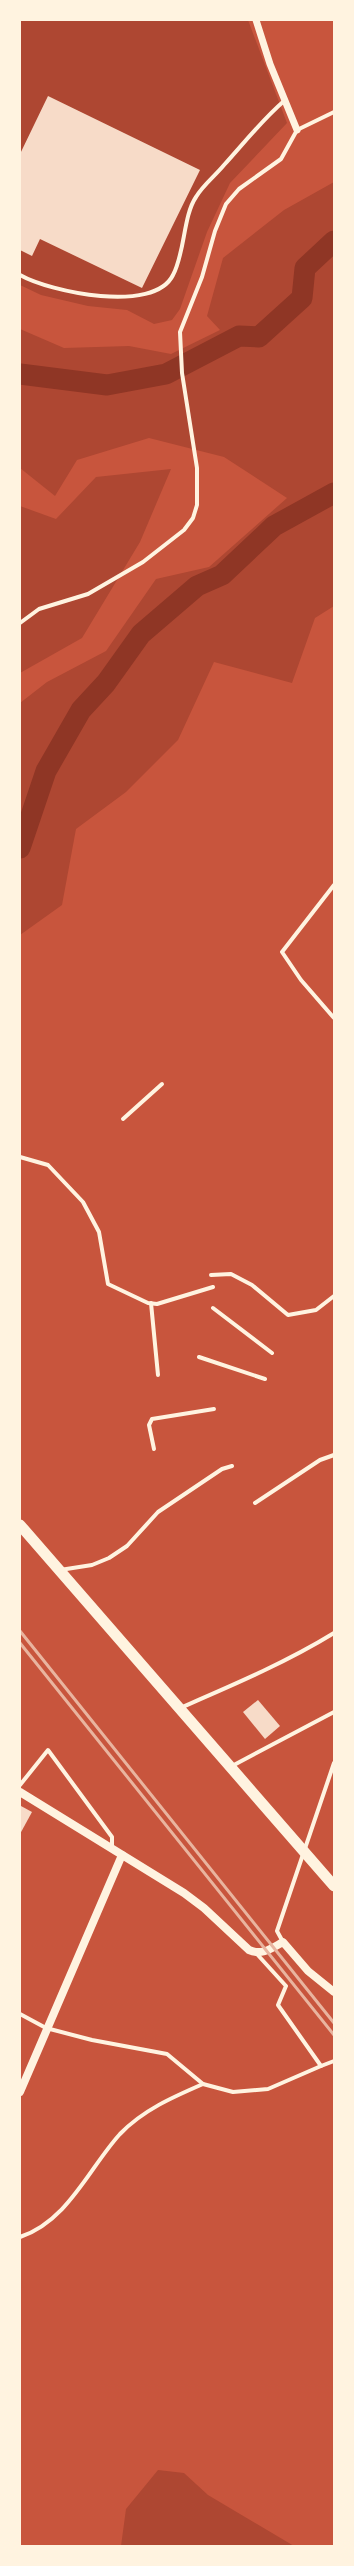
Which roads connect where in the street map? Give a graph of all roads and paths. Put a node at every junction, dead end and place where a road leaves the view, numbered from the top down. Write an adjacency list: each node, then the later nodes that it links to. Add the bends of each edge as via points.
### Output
1 (256, 20): 2 (street)
2 (284, 101): 4 (street); 5 (street, via 268,115 195,198 179,260 173,276 165,286 152,294 87,294 55,289)
3 (334, 112): 4 (street)
4 (297, 130): 6 (street, via 281,159 239,189 226,204 215,231 202,277 180,332 182,373 197,468 197,505 193,518 184,530 143,562 88,594 39,609)
5 (20, 275)
6 (20, 623)
7 (334, 885): 8 (street, via 282,952 301,980)
8 (334, 1018)
9 (162, 1084): 10 (street)
10 (123, 1118)
11 (20, 1156): 15 (street, via 48,1165 83,1202 99,1232 108,1284)
12 (211, 1275): 14 (street, via 231,1274 252,1286 288,1315 316,1310)
13 (213, 1287): 15 (street, via 169,1303)
14 (334, 1296)
15 (150, 1303): 19 (street)
16 (213, 1308): 17 (street)
17 (272, 1353)
18 (199, 1357): 20 (street)
19 (158, 1375)
20 (265, 1379)
21 (214, 1409): 22 (street, via 152,1419 149,1425)
22 (154, 1449)
23 (334, 1455): 25 (street, via 320,1460)
24 (232, 1466): 27 (street, via 222,1469 158,1512 127,1546 109,1558 92,1565)
25 (255, 1503)
26 (20, 1525): 27 (highway)
27 (60, 1570): 29 (highway)
28 (334, 1633): 29 (street, via 310,1648)
29 (180, 1708): 32 (highway)
30 (334, 1712): 32 (street)
31 (334, 1763): 35 (street)
32 (231, 1766): 35 (highway)
33 (21, 1792): 34 (main road); 34 (street, via 48,1750 112,1837)
34 (113, 1849): 36 (main road)
35 (303, 1850): 37 (highway); 38 (street, via 277,1931)
36 (122, 1855): 39 (main road, via 184,1893 249,1950); 42 (main road)
37 (334, 1886)
38 (283, 1942): 39 (main road); 40 (main road, via 315,1978)
39 (256, 1953): 44 (street, via 286,1986 278,2005)
40 (334, 1992)
41 (20, 2014): 42 (street)
42 (46, 2028): 45 (street, via 92,2040 167,2054); 46 (main road)
43 (334, 2061): 44 (street)
44 (321, 2066): 45 (street, via 268,2089 233,2092)
45 (203, 2084): 47 (street, via 140,2115 120,2134 63,2208)
46 (20, 2092)
47 (20, 2237)

